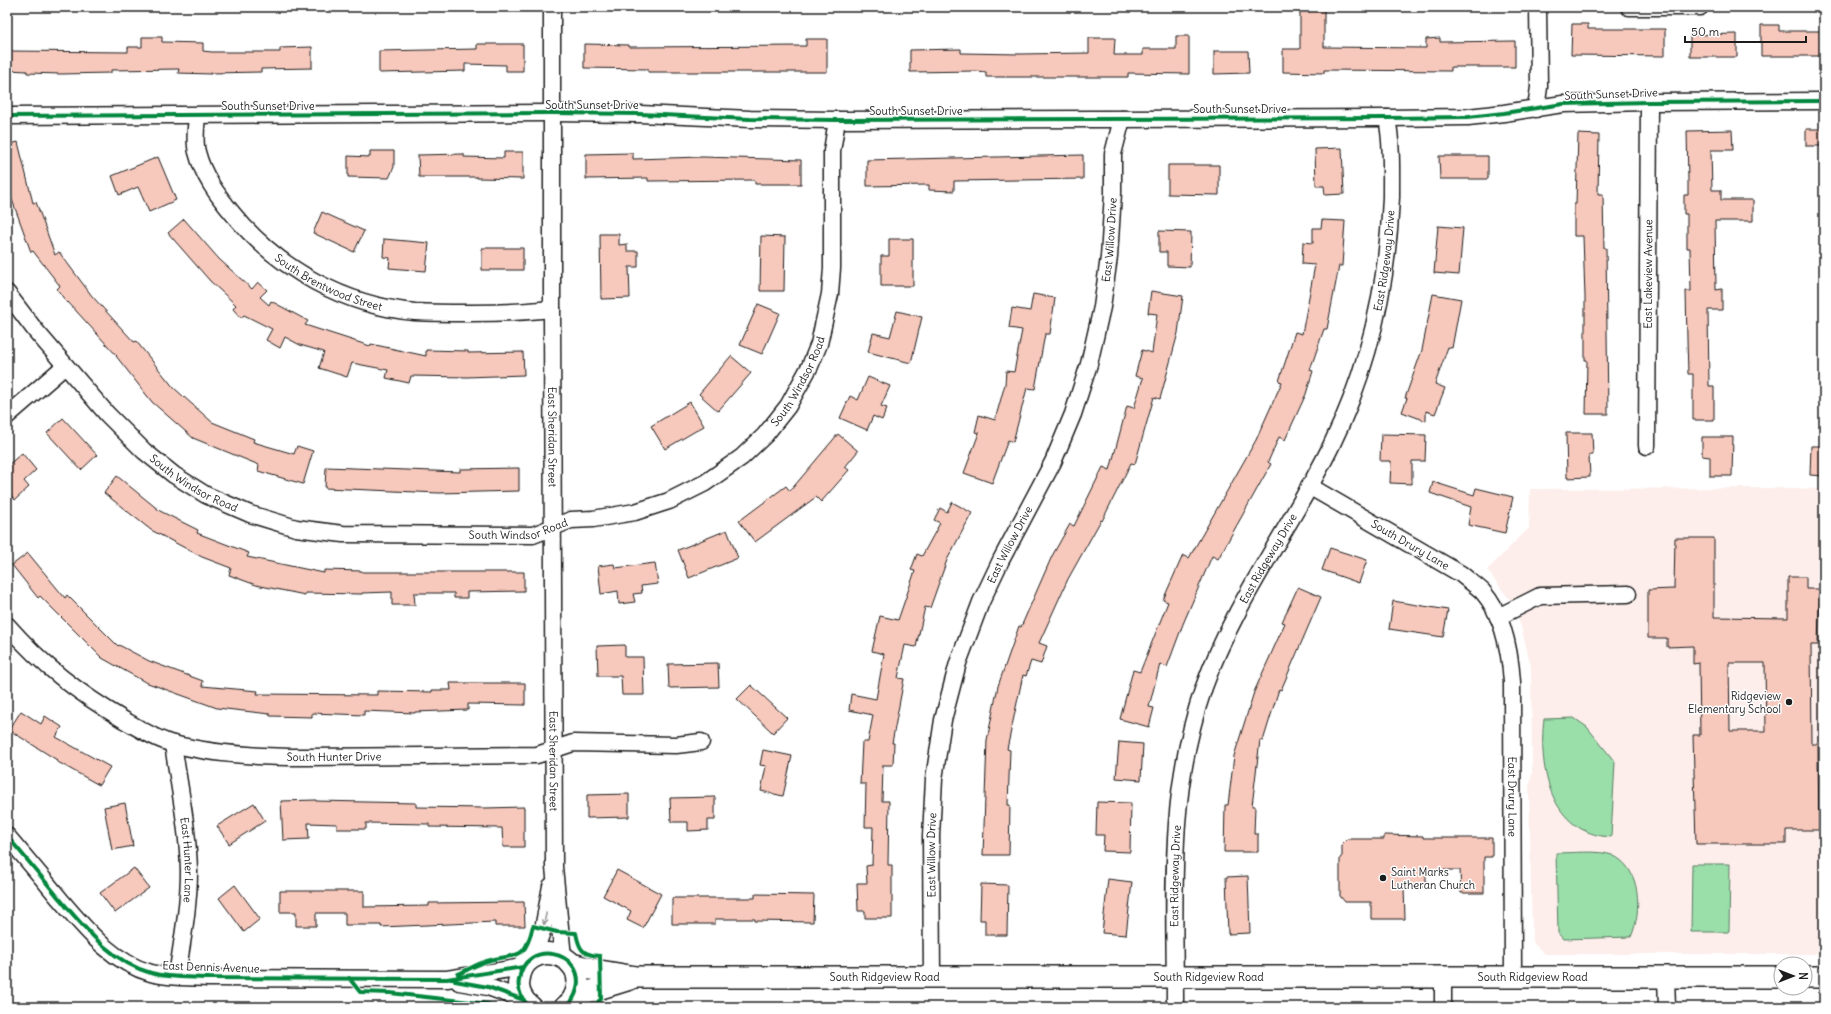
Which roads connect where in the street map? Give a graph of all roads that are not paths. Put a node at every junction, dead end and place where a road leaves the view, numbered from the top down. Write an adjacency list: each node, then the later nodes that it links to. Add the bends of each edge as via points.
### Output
1 (552, 7): 8 (street, East Sheridan Street)
2 (1538, 7): 7 (street)
3 (1629, 7): 4 (street)
4 (1700, 7)
5 (1824, 101): 6 (street, South Sunset Drive)
6 (1649, 102): 7 (street, South Sunset Drive, via 1563,104); 18 (street, East Lakeview Avenue)
7 (1536, 109): 11 (street, South Sunset Drive, via 1468,117)
8 (551, 113): 10 (street, South Sunset Drive); 13 (street, South Sunset Drive); 15 (street, East Sheridan Street)
9 (7, 116): 10 (street, South Sunset Drive)
10 (197, 116): 15 (street, South Brentwood Street, via 196,151 204,172 220,198 243,226 275,256 306,277 347,296 375,305 414,312 522,313)
11 (1387, 118): 12 (street, South Sunset Drive); 19 (street, East Ridgeway Drive, via 1391,139 1390,230 1379,309 1355,391 1331,447)
12 (1122, 119): 13 (street, South Sunset Drive); 33 (street, East Willow Drive, via 1113,154 1109,257 1102,307 1089,364 1073,414 1053,462 1000,560 981,602 958,663 943,720 934,780 930,836)
13 (837, 120): 20 (street, South Windsor Road, via 832,151 830,294 819,344 788,406 765,435 742,457 705,483 669,501 635,512 571,520)
14 (7, 293): 16 (street, South Windsor Road)
15 (552, 309): 20 (street, East Sheridan Street)
16 (65, 366): 17 (street); 20 (street, South Windsor Road, via 144,451 174,475 206,495 250,514 296,528 356,535 533,535)
17 (7, 416)
18 (1647, 446)
19 (1309, 486): 22 (street, South Drury Lane, via 1461,574 1483,592); 34 (street, East Ridgeway Drive, via 1227,632 1190,732 1180,785 1175,843)
20 (553, 527): 26 (street, East Sheridan Street)
21 (1628, 594): 22 (street, via 1540,596)
22 (1498, 617): 36 (street, East Drury Lane, via 1510,658 1512,682)
23 (7, 625): 25 (street, South Hunter Drive, via 53,672 88,699 153,737)
24 (700, 742): 26 (street, South Hunter Drive, via 676,745 573,743)
25 (172, 744): 26 (street, South Hunter Drive, via 209,751 270,757 537,756); 31 (street, East Hunter Lane, via 186,826 189,871)
26 (554, 751): 28 (street, East Sheridan Street)
27 (7, 836): 31 (street, East Dennis Avenue, via 87,930 106,948 151,973)
28 (554, 867): 29 (street, East Sheridan Street); 30 (street, East Sheridan Street, one-way to 30, via 543,929)
29 (567, 961): 30 (main road, South Ridgeview Road, via 548,953); 32 (main road, South Ridgeview Road, via 600,971); 43 (main road, via 578,979)
30 (528, 962): 41 (street, East Dennis Avenue); 42 (main road, via 518,984)
31 (177, 976): 41 (street, East Dennis Avenue)
32 (636, 977): 33 (main road, South Ridgeview Road); 43 (main road, South Ridgeview Road)
33 (932, 977): 34 (main road, South Ridgeview Road)
34 (1175, 977): 35 (main road, South Ridgeview Road); 44 (street, East Ridgeway Drive)
35 (1443, 977): 36 (main road, South Ridgeview Road); 45 (street)
36 (1513, 977): 37 (main road, South Ridgeview Road)
37 (1666, 977): 38 (main road, South Ridgeview Road); 46 (street)
38 (1773, 977)
39 (1813, 977): 40 (main road)
40 (1824, 977)
41 (447, 979): 42 (street, East Dennis Avenue, via 488,987)
42 (527, 1004)
43 (569, 1004)
44 (1175, 1007)
45 (1443, 1007)
46 (1666, 1007)

